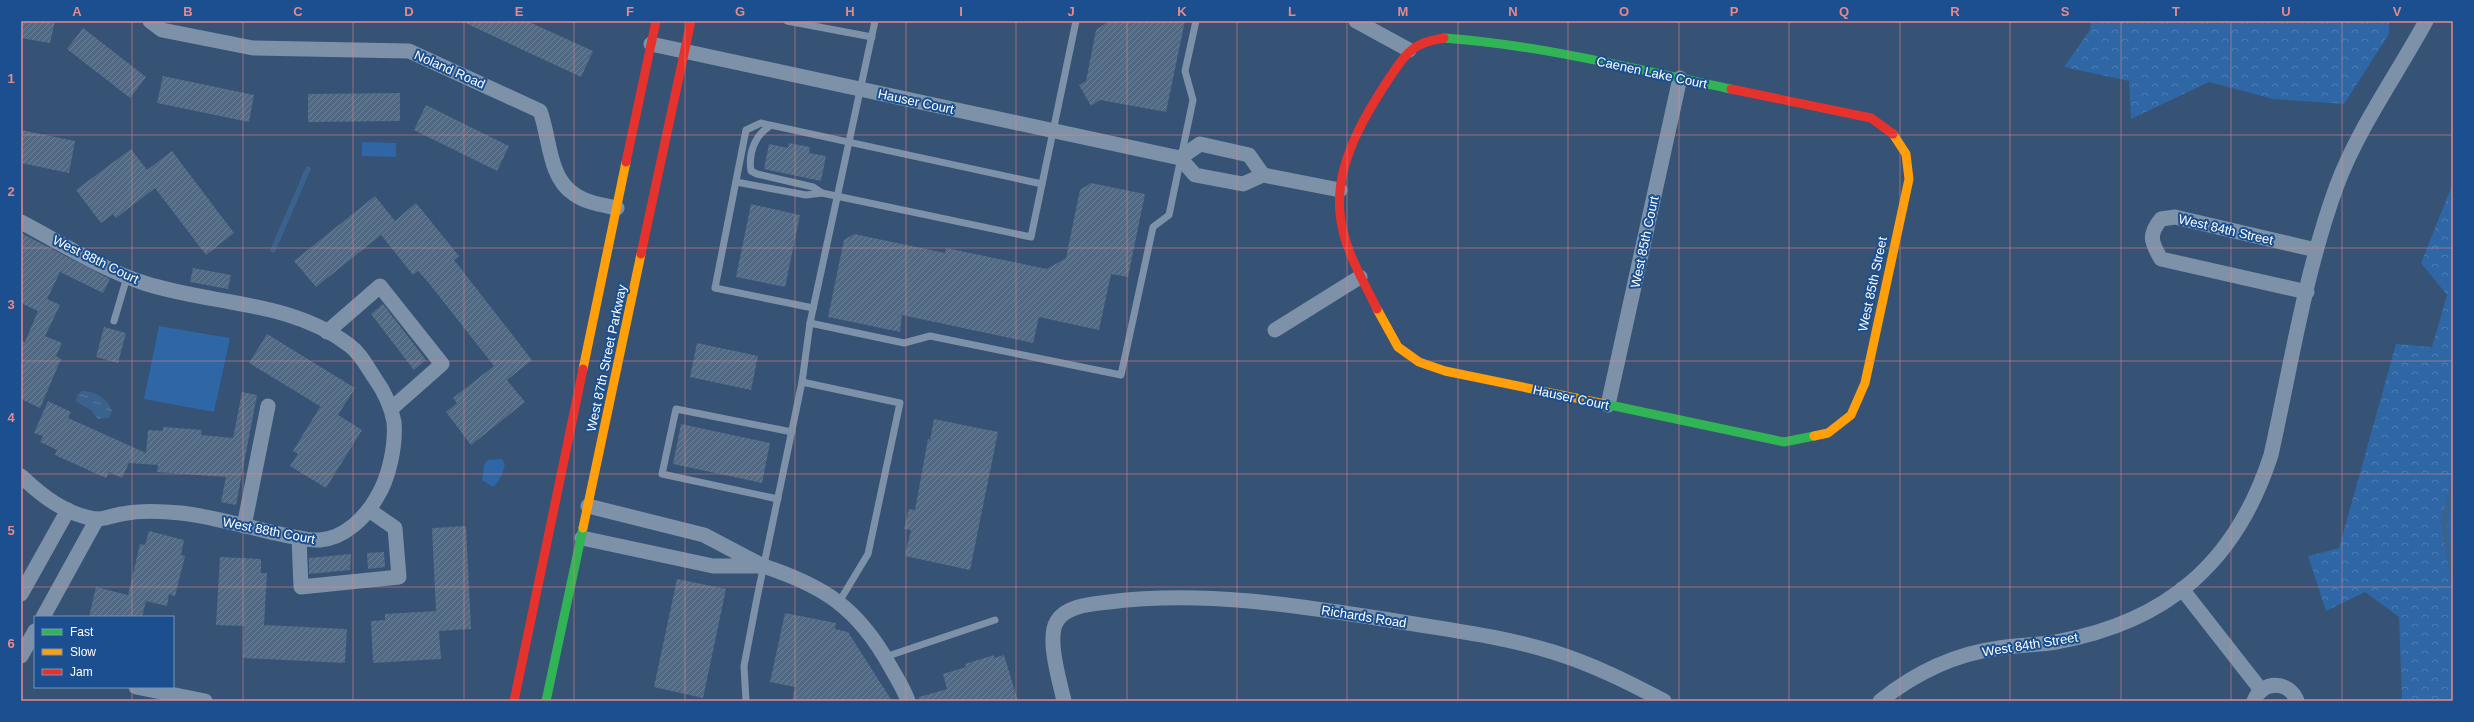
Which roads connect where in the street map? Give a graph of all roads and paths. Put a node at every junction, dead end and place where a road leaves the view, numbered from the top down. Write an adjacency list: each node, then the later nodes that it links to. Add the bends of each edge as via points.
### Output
1 (150, 21): 27 (street, Noland Road, via 162,30 253,48 410,51 540,111 554,164 563,183 574,194 591,202)
2 (656, 21): 11 (street, West 87th Street Parkway)
3 (691, 21): 13 (street, West 87th Street Parkway)
4 (788, 21): 10 (lane)
5 (875, 21): 10 (lane)
6 (1076, 21): 17 (lane)
7 (1196, 21): 20 (lane, via 1185,71 1193,100)
8 (1356, 21): 12 (street)
9 (2426, 21): 29 (street, West 84th Street, via 2352,150 2337,185)
10 (872, 37): 15 (lane)
11 (652, 44): 13 (street, Hauser Court); 27 (street, West 87th Street Parkway)
12 (1409, 50): 14 (street, Caenen Lake Court, via 1424,41 1444,38 1499,42); 24 (street, Caenen Lake Court, via 1367,111 1356,134)
13 (685, 51): 15 (street, Hauser Court); 48 (street, West 87th Street Parkway)
14 (1680, 78): 18 (street, Caenen Lake Court, via 1870,118); 42 (street, West 85th Court)
15 (860, 90): 17 (street, Hauser Court); 19 (lane)
16 (770, 126): 19 (lane); 22 (lane, via 761,123 746,130); 25 (lane, via 759,132 756,138 750,164 751,171 813,186)
17 (1053, 131): 20 (street, Hauser Court); 23 (lane)
18 (1891, 132): 45 (street, West 85th Street, via 1906,154 1909,179 1865,383 1851,415)
19 (849, 143): 23 (lane); 26 (lane)
20 (1180, 158): 21 (street, via 1195,175 1243,184); 21 (street, via 1200,144 1249,155); 35 (lane, via 1169,215 1153,227 1121,375 930,336 904,343)
21 (1263, 175): 24 (street)
22 (736, 182): 25 (lane, via 806,195); 33 (lane, via 715,288)
23 (1042, 184): 26 (lane, via 1031,237)
24 (1340, 190): 31 (street, Hauser Court, via 1340,212 1350,253)
25 (822, 193): 26 (lane)
26 (837, 196): 33 (lane)
27 (618, 208): 38 (street, West 87th Street Parkway)
28 (21, 222): 30 (street, West 88th Court)
29 (2316, 250): 32 (street, West 84th Street); 32 (street, West 84th Street, via 2175,217 2161,219 2153,229 2152,245 2161,259)
30 (128, 276): 34 (lane); 37 (street, West 88th Court, via 161,288 284,314)
31 (1360, 277): 36 (street); 42 (street, Hauser Court, via 1398,346 1411,358 1445,370)
32 (2307, 292): 57 (street, West 84th Street, via 2271,456 2261,486 2244,521 2223,550)
33 (813, 308): 35 (lane)
34 (114, 321)
35 (810, 323): 40 (lane)
36 (1275, 330)
37 (327, 332): 43 (street, West 88th Court, via 349,345 366,362 382,387); 43 (street, via 380,286 442,364)
38 (591, 338): 39 (street); 68 (street, West 87th Street Parkway)
39 (597, 349)
40 (802, 382): 44 (lane); 59 (lane, via 900,404 868,554)
41 (268, 406): 53 (street)
42 (1608, 406): 45 (street, Hauser Court, via 1784,442)
43 (391, 409): 50 (street, West 88th Court, via 394,441 383,488)
44 (792, 432): 47 (lane); 47 (lane, via 676,409 662,474)
45 (1828, 433)
46 (21, 476): 49 (street, via 39,493)
47 (778, 498): 56 (lane)
48 (588, 506): 55 (street, West 87th Street Parkway); 56 (street, via 704,535)
49 (68, 510): 52 (street); 58 (street)
50 (369, 510): 54 (street, West 88th Court, via 351,527 334,536 321,540); 54 (street, via 395,528 399,577 301,586)
51 (573, 518): 55 (street)
52 (97, 519): 53 (street, West 88th Court, via 123,513 156,511); 60 (street)
53 (244, 526): 54 (street, West 88th Court)
54 (299, 538)
55 (582, 538): 56 (street, via 713,566); 69 (street, West 87th Street Parkway)
56 (763, 566): 59 (street, via 809,583); 70 (lane, via 744,666)
57 (2182, 590): 66 (street); 74 (street, West 84th Street, via 2150,612 2098,633 2055,642 1967,654 1937,665 1899,685)
58 (21, 594)
59 (839, 602): 64 (street, via 854,614)
60 (44, 616)
61 (995, 620): 64 (lane)
62 (34, 633): 63 (street)
63 (26, 647)
64 (885, 658): 71 (street)
65 (141, 688): 67 (street)
66 (2257, 695): 75 (street, via 2267,686 2283,686 2290,689)
67 (205, 701)
68 (514, 701)
69 (546, 701)
70 (746, 701)
71 (908, 701)
72 (1064, 701): 73 (street, Richards Road, via 1052,636 1057,620 1077,606 1133,599 1220,598 1283,603 1505,639 1553,652 1609,673)
73 (1664, 701)
74 (1880, 701)
75 (2297, 701)

